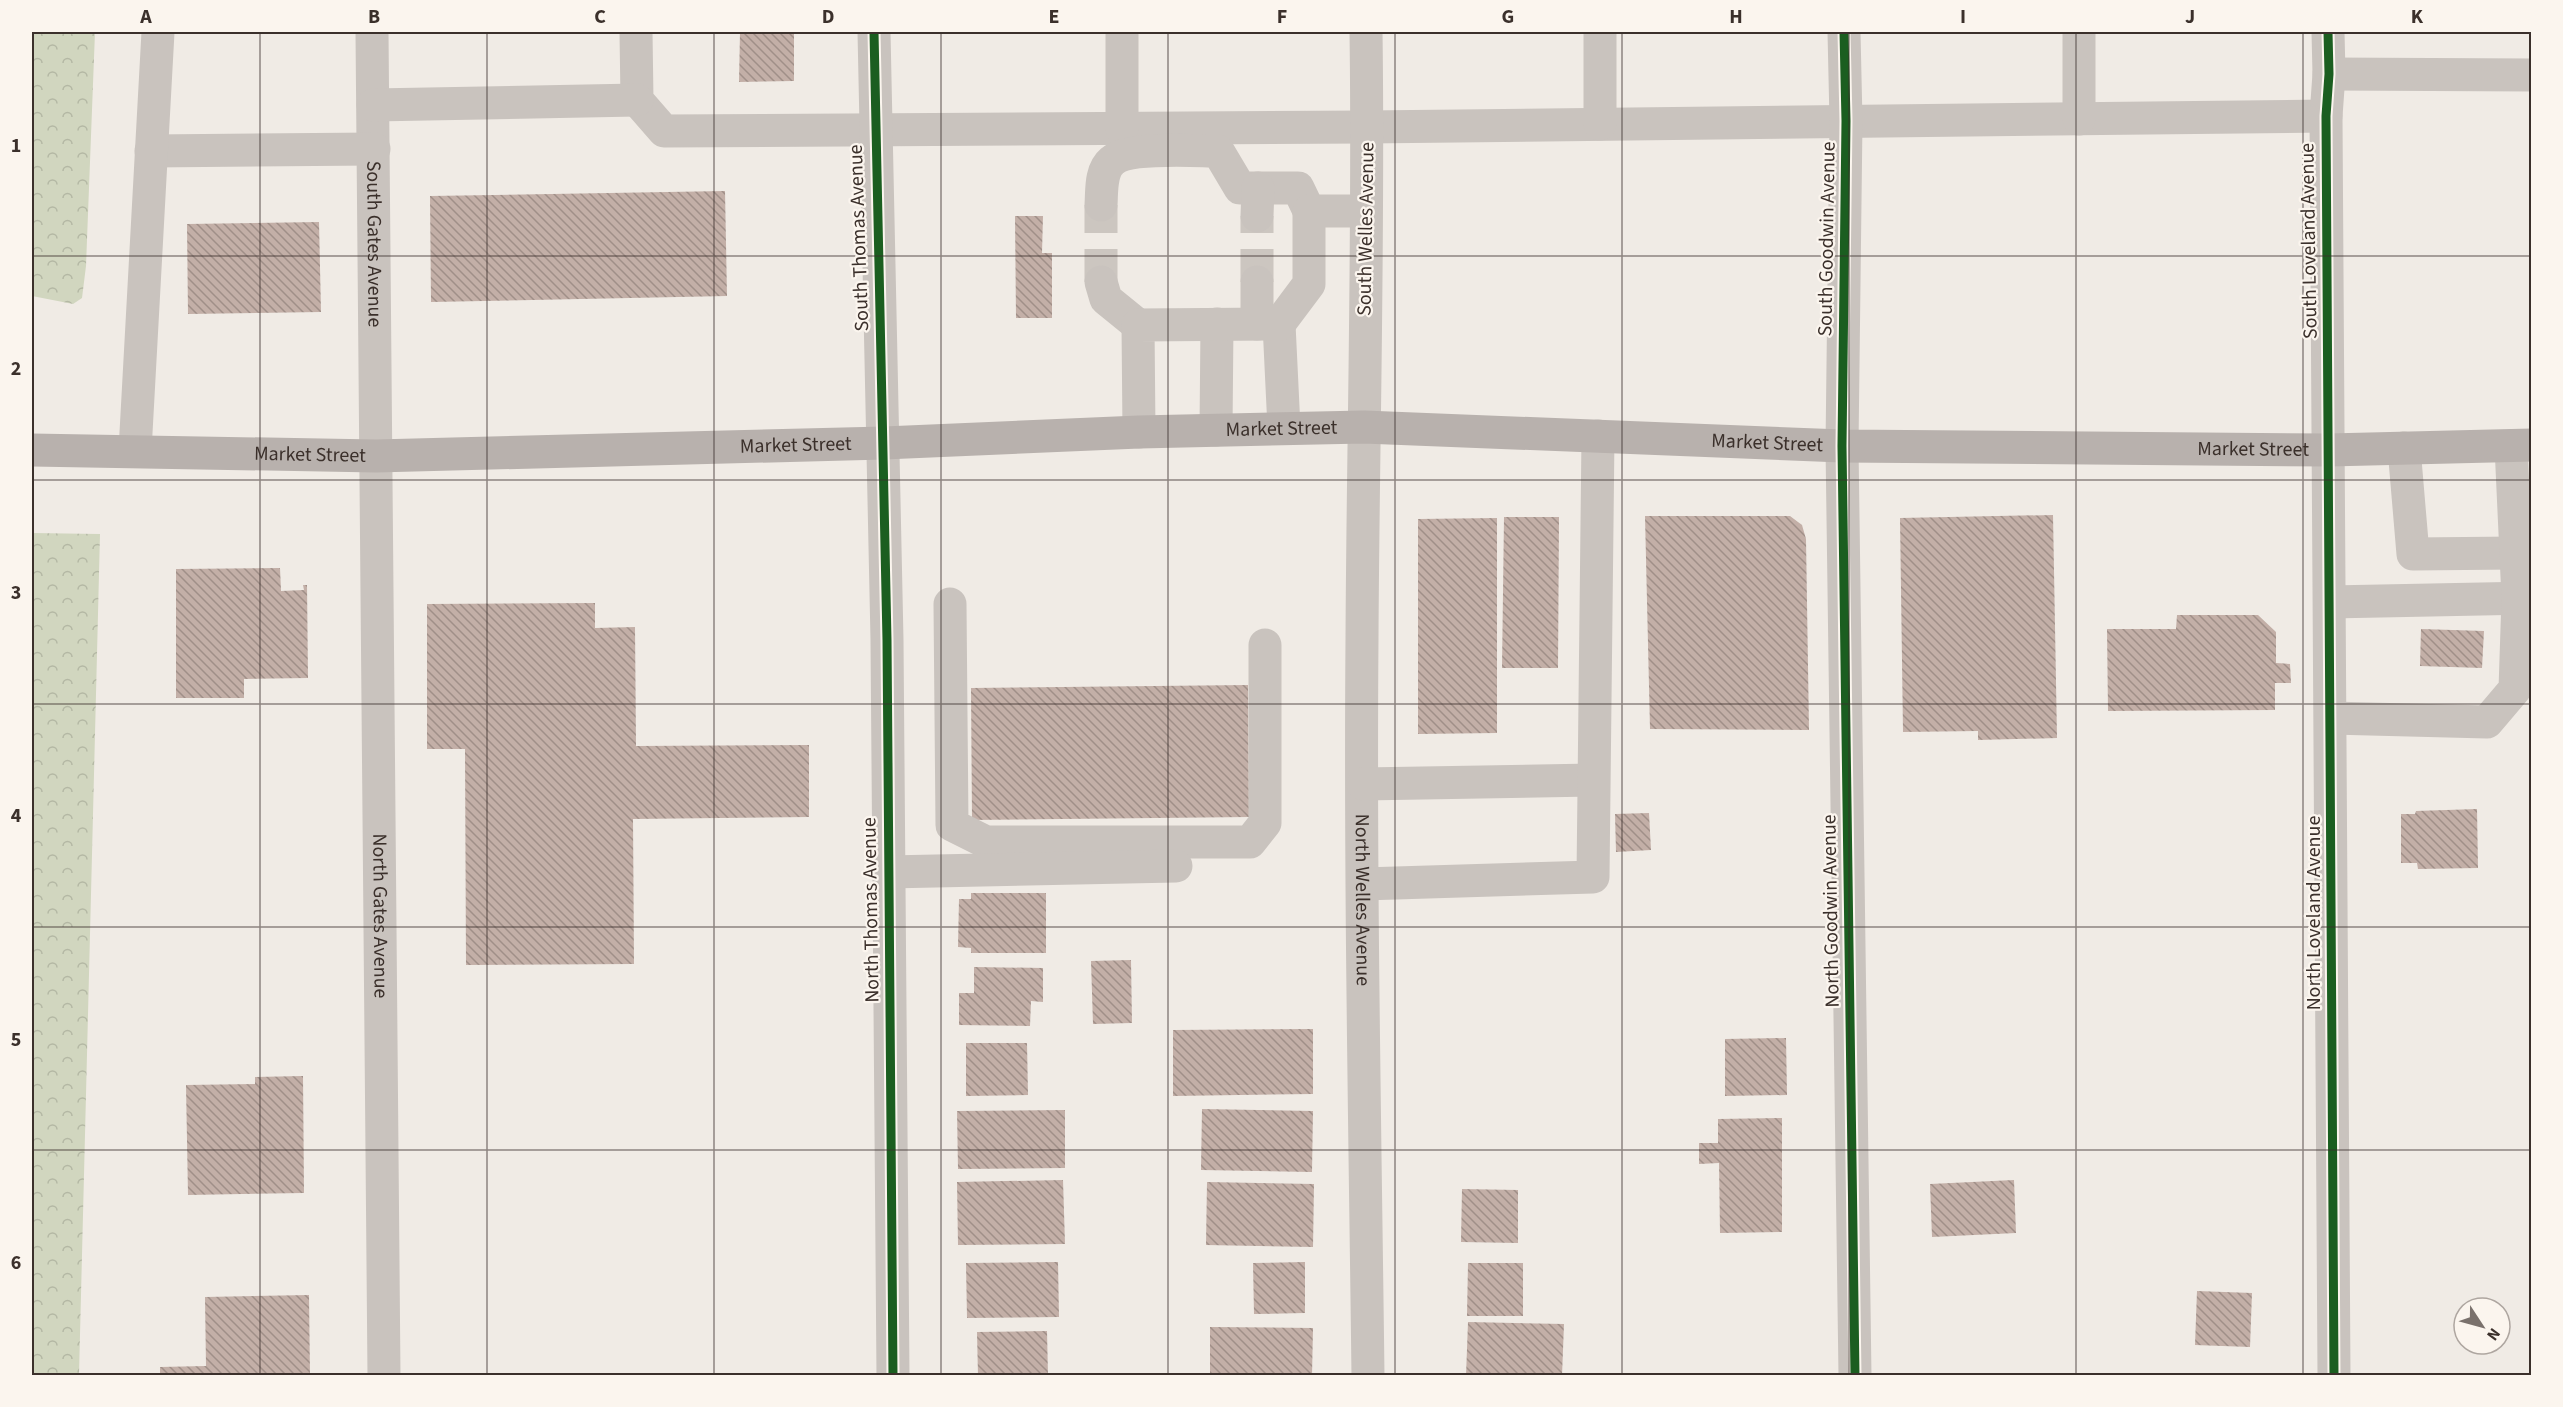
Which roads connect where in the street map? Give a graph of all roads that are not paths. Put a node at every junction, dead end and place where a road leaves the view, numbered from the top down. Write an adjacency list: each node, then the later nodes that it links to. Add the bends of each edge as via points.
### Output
1 (158, 32): 23 (street)
2 (372, 32): 14 (street, South Gates Avenue)
3 (636, 32): 13 (street)
4 (874, 32): 21 (street, South Thomas Avenue)
5 (1122, 32): 20 (street)
6 (1366, 32): 19 (street, South Welles Avenue)
7 (1600, 32): 18 (street)
8 (1844, 32): 17 (street, South Goodwin Avenue)
9 (2079, 32): 16 (street)
10 (2328, 32): 11 (street, South Loveland Avenue)
11 (2329, 74): 12 (street); 15 (street, South Loveland Avenue)
12 (2532, 75)
13 (637, 100): 14 (street); 21 (street, via 664,131)
14 (373, 105): 22 (street, South Gates Avenue)
15 (2326, 116): 16 (street); 42 (street, South Loveland Avenue)
16 (2079, 119): 17 (street)
17 (1846, 122): 18 (street); 39 (street, South Goodwin Avenue)
18 (1600, 124): 19 (street)
19 (1367, 127): 20 (street); 26 (street, South Welles Avenue)
20 (1122, 129): 21 (street)
21 (874, 131): 37 (street, South Thomas Avenue)
22 (374, 148): 23 (street); 44 (street, South Gates Avenue)
23 (151, 151): 43 (street)
24 (1101, 205): 25 (street, via 1102,178 1111,161 1127,152 1218,151 1240,188 1258,202 1298,188)
25 (1309, 211): 26 (street); 30 (street, via 1309,284)
26 (1365, 211): 32 (street, South Welles Avenue)
27 (1101, 282): 31 (street, via 1106,298)
28 (1257, 282): 30 (street)
29 (1216, 324): 30 (street); 31 (street); 34 (street)
30 (1268, 324): 33 (street)
31 (1138, 325): 35 (street)
32 (1364, 427): 33 (main road, Market Street); 36 (main road, Market Street); 52 (street, North Welles Avenue)
33 (1284, 428): 34 (main road, Market Street)
34 (1216, 430): 35 (main road, Market Street)
35 (1139, 432): 37 (main road, Market Street)
36 (1598, 436): 39 (main road, Market Street); 51 (street)
37 (884, 444): 44 (main road, Market Street); 54 (street, North Thomas Avenue)
38 (2521, 445): 40 (main road, Market Street); 45 (street)
39 (1842, 446): 42 (main road, Market Street); 59 (street, North Goodwin Avenue)
40 (2404, 448): 42 (main road, Market Street); 45 (street, via 2413,554)
41 (32, 450): 43 (main road, Market Street)
42 (2329, 450): 47 (street, North Loveland Avenue)
43 (135, 451): 44 (main road, Market Street)
44 (376, 456): 56 (street, North Gates Avenue)
45 (2516, 553): 46 (street)
46 (2525, 598): 47 (street); 50 (street, via 2515,689 2487,722)
47 (2330, 602): 50 (street, North Loveland Avenue)
48 (950, 604): 49 (street, via 952,825 986,842 1250,842 1265,823)
49 (1265, 645)
50 (2331, 718): 60 (street, North Loveland Avenue)
51 (1593, 780): 52 (street); 55 (street, via 1593,877)
52 (1363, 784): 55 (street, North Welles Avenue)
53 (1176, 866): 54 (street)
54 (888, 872): 57 (street, North Thomas Avenue)
55 (1363, 884): 58 (street, North Welles Avenue)
56 (384, 1376)
57 (893, 1376)
58 (1368, 1376)
59 (1855, 1376)
60 (2334, 1376)

